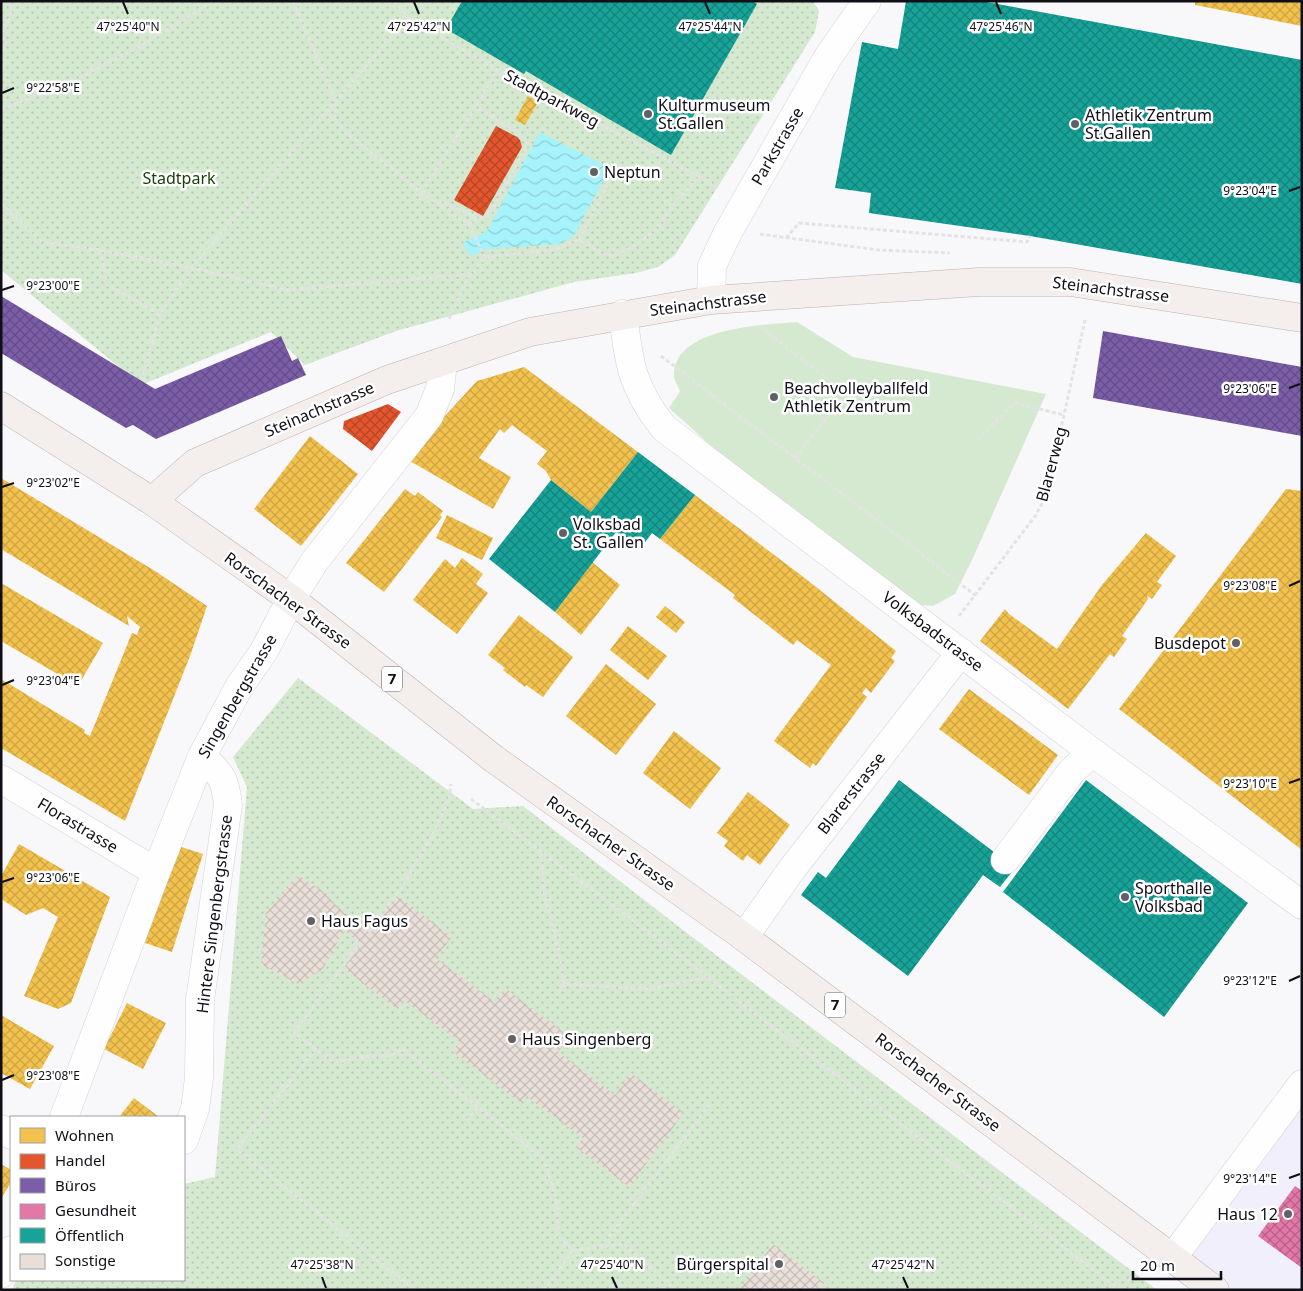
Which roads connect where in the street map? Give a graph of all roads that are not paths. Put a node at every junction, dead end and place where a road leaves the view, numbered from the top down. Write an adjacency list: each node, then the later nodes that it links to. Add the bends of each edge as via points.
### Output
1 (864, 2): 2 (street, Parkstrasse, via 828,57 728,232 712,266)
2 (711, 300): 3 (main road, Steinachstrasse); 4 (main road, Steinachstrasse, via 979,282 1070,282)
3 (623, 314): 5 (main road, Steinachstrasse, via 530,332); 9 (street, Volksbadstrasse, via 630,364 639,391 664,428)
4 (1302, 318)
5 (443, 362): 7 (main road, Steinachstrasse, via 387,380 195,463); 8 (street, Singenbergstrasse, via 440,389 429,416 314,562)
6 (1, 406): 7 (main road, Rorschacher Strasse / 7)
7 (152, 502): 8 (main road, Rorschacher Strasse / 7)
8 (291, 599): 11 (street, Singenbergstrasse); 16 (main road, Rorschacher Strasse / 7, via 494,760)
9 (952, 645): 10 (street, Volksbadstrasse); 16 (street, Blarerstrasse)
10 (1092, 752): 13 (street, via 1071,772); 15 (street, Volksbadstrasse)
11 (202, 756): 14 (street, Singenbergstrasse); 19 (street, Hintere Singenbergstrasse, via 221,775 226,785 228,804 200,1000 200,1078 195,1109)
12 (1, 779): 14 (street, Florastrasse)
13 (1005, 860)
14 (156, 872): 18 (street, Singenbergstrasse)
15 (1302, 904)
16 (744, 937): 21 (main road, Rorschacher Strasse / 7)
17 (1302, 1084): 21 (street)
18 (64, 1116)
19 (185, 1137)
20 (10, 1252): 22 (street)
21 (1173, 1257): 23 (main road, Rorschacher Strasse / 7)
22 (1, 1274)
23 (1215, 1290)

